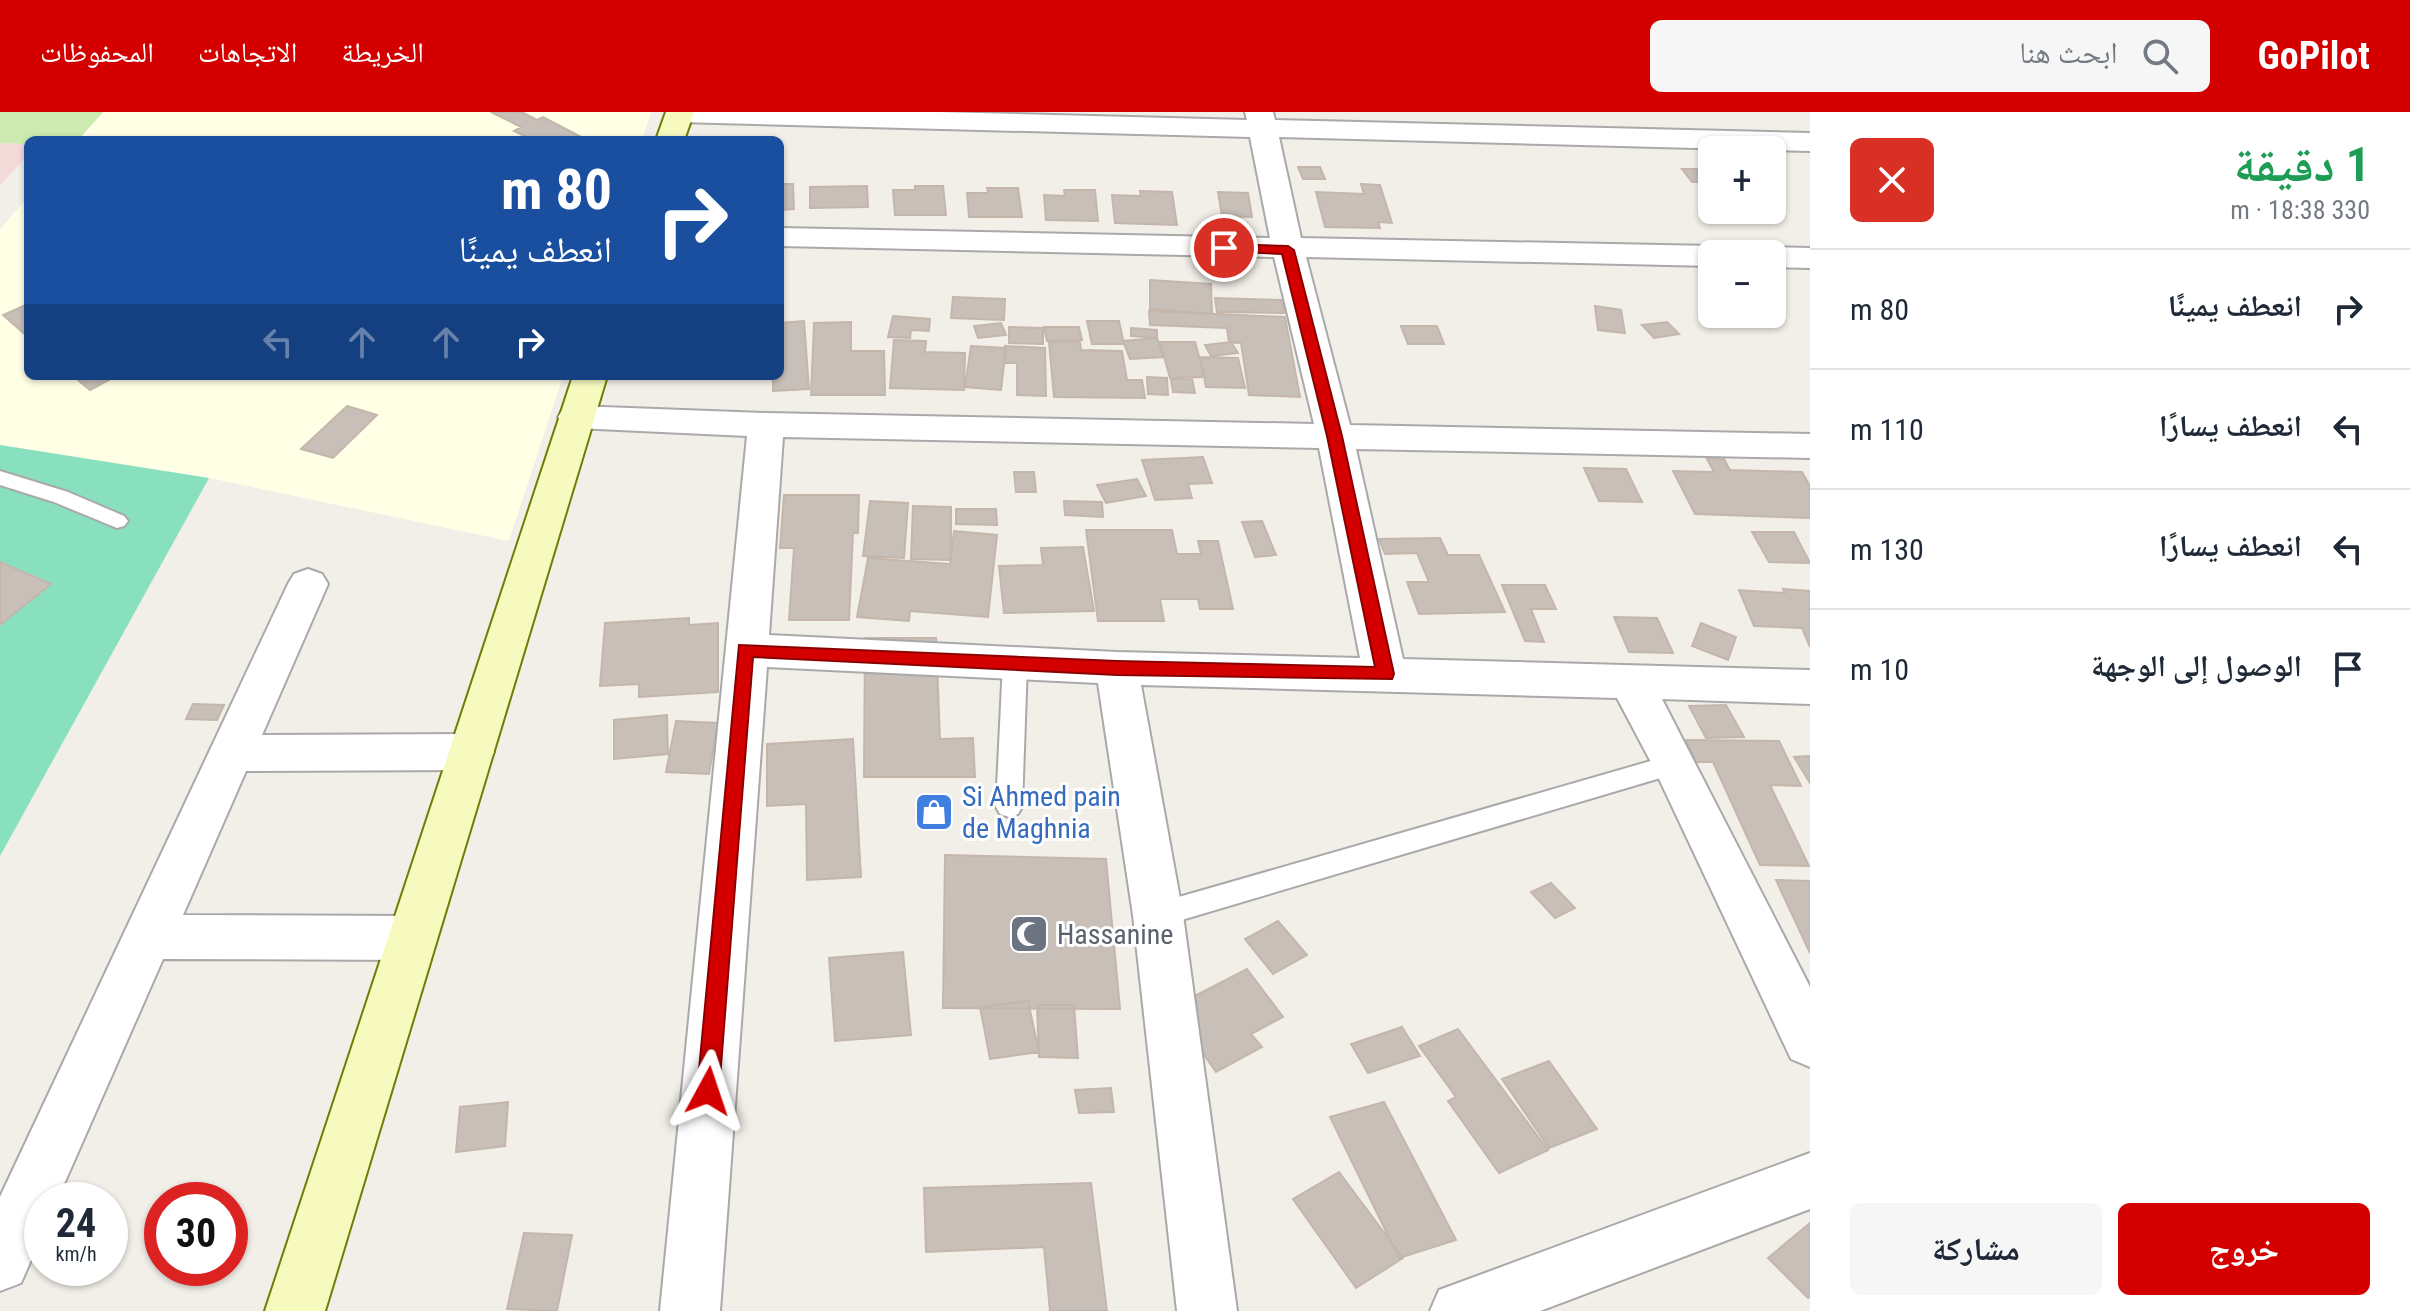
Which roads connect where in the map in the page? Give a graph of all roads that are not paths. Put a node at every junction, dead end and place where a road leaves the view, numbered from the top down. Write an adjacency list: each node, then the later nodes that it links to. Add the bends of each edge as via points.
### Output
1 (1261, 120): 2 (street); 3 (street); 5 (street)
2 (676, 122)
3 (1810, 142)
4 (784, 237): 5 (street)
5 (1288, 250): 6 (street); 11 (street)
6 (1698, 256)
7 (1786, 257): 8 (street)
8 (1810, 258)
9 (583, 396): 10 (street); 22 (street)
10 (766, 425): 11 (street); 16 (street)
11 (1335, 436): 12 (street); 19 (street)
12 (1810, 446)
13 (0, 478): 14 (lane)
14 (117, 521)
15 (308, 584): 23 (street)
16 (745, 650): 17 (street); 33 (street)
17 (1015, 663): 18 (street); 25 (lane)
18 (1117, 668): 19 (street); 26 (street)
19 (1385, 674): 20 (street)
20 (1630, 681): 21 (street); 24 (street)
21 (1810, 687)
22 (471, 752): 23 (street); 28 (street)
23 (232, 753): 27 (street)
24 (1675, 764): 26 (lane); 29 (street)
25 (1009, 807)
26 (1158, 915): 34 (street)
27 (148, 937): 28 (street); 31 (street)
28 (412, 938): 32 (street)
29 (1810, 1042)
30 (1810, 1181): 35 (street)
31 (0, 1262)
32 (295, 1311)
33 (690, 1311)
34 (1207, 1311)
35 (1460, 1311)

